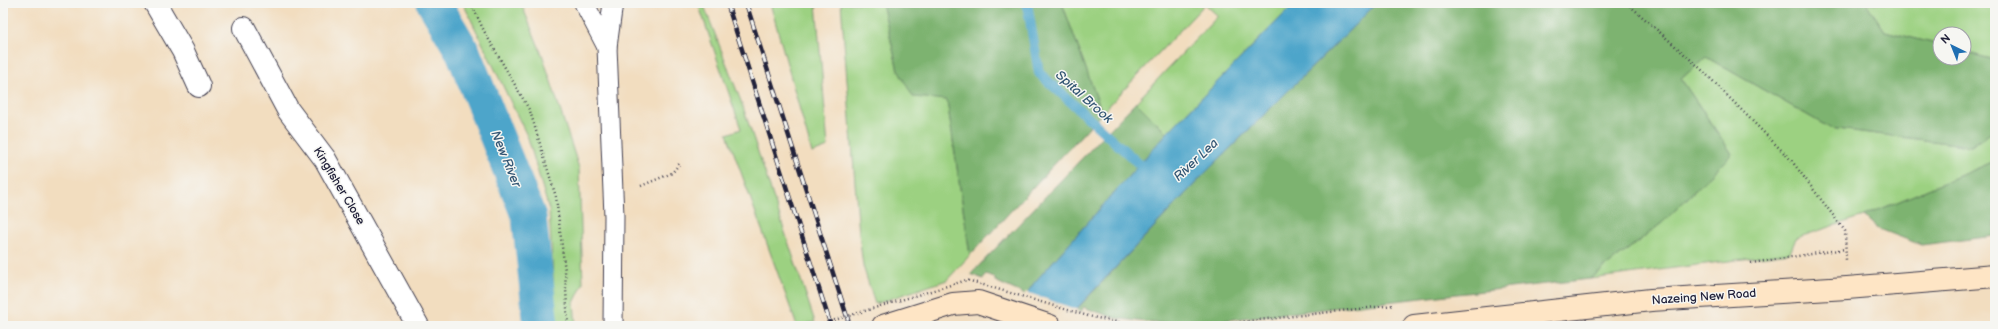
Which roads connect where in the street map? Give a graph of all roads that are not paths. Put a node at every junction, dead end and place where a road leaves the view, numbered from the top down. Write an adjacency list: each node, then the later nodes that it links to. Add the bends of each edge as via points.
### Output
1 (584, 3): 5 (lane)
2 (613, 3): 5 (lane)
3 (156, 6): 6 (street, via 183,51)
4 (244, 28): 8 (street, Kingfisher Close, via 288,110 325,159)
5 (608, 48): 9 (lane, via 614,216)
6 (199, 86)
7 (1995, 276): 12 (main road, Nazeing New Road, via 1652,300)
8 (418, 326)
9 (613, 326)
10 (883, 326): 11 (main road, via 965,302 978,302)
11 (1050, 326)
12 (1414, 326)

